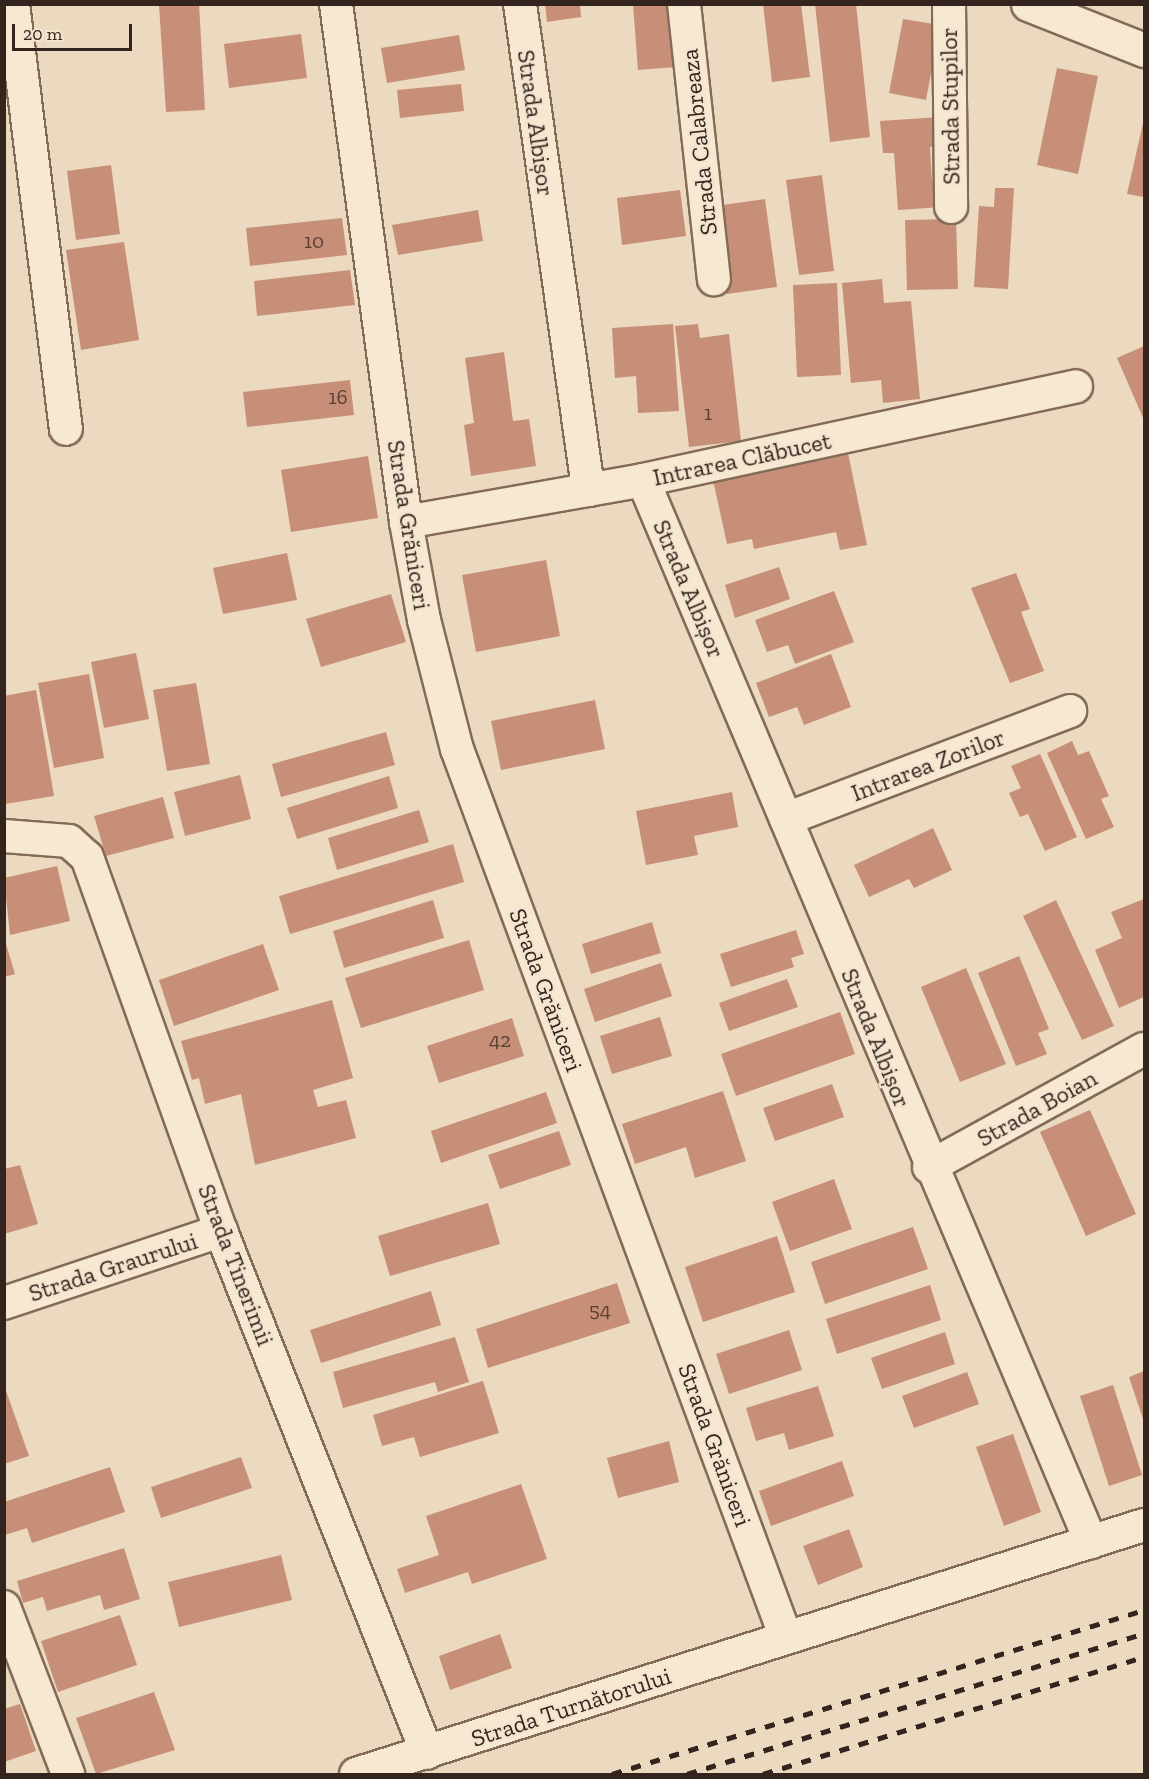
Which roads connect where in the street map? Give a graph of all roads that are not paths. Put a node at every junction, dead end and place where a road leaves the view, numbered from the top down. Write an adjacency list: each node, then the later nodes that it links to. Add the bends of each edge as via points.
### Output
1 (14, 4): 11 (street)
2 (336, 4): 14 (street, Strada Grăniceri)
3 (520, 4): 13 (street, Strada Albișor)
4 (684, 4): 9 (street, Strada Calabreaza)
5 (949, 4): 8 (street, Strada Stupilor)
6 (1029, 4): 7 (street)
7 (1144, 50)
8 (951, 207)
9 (714, 279)
10 (1076, 386): 12 (street, Intrarea Clăbucet)
11 (66, 429)
12 (643, 480): 13 (street, Intrarea Clăbucet); 16 (street, Strada Albișor)
13 (588, 490): 14 (street, Intrarea Clăbucet)
14 (406, 522): 25 (street, Strada Grăniceri, via 424,620 457,748)
15 (1070, 711): 16 (street, Intrarea Zorilor)
16 (786, 819): 19 (street, Strada Albișor)
17 (4, 836): 20 (street, Strada Tinerimii, via 69,841 87,857)
18 (1144, 1049): 19 (street, Strada Boian)
19 (929, 1167): 23 (street, Strada Albișor)
20 (221, 1231): 21 (street, Strada Graurului); 26 (street, Strada Tinerimii)
21 (4, 1303)
22 (1144, 1526): 23 (street)
23 (1091, 1542): 25 (street)
24 (4, 1606): 27 (street)
25 (786, 1638): 26 (street, Strada Turnătorului)
26 (427, 1753): 28 (street, Strada Turnătorului)
27 (68, 1774)
28 (356, 1774)

